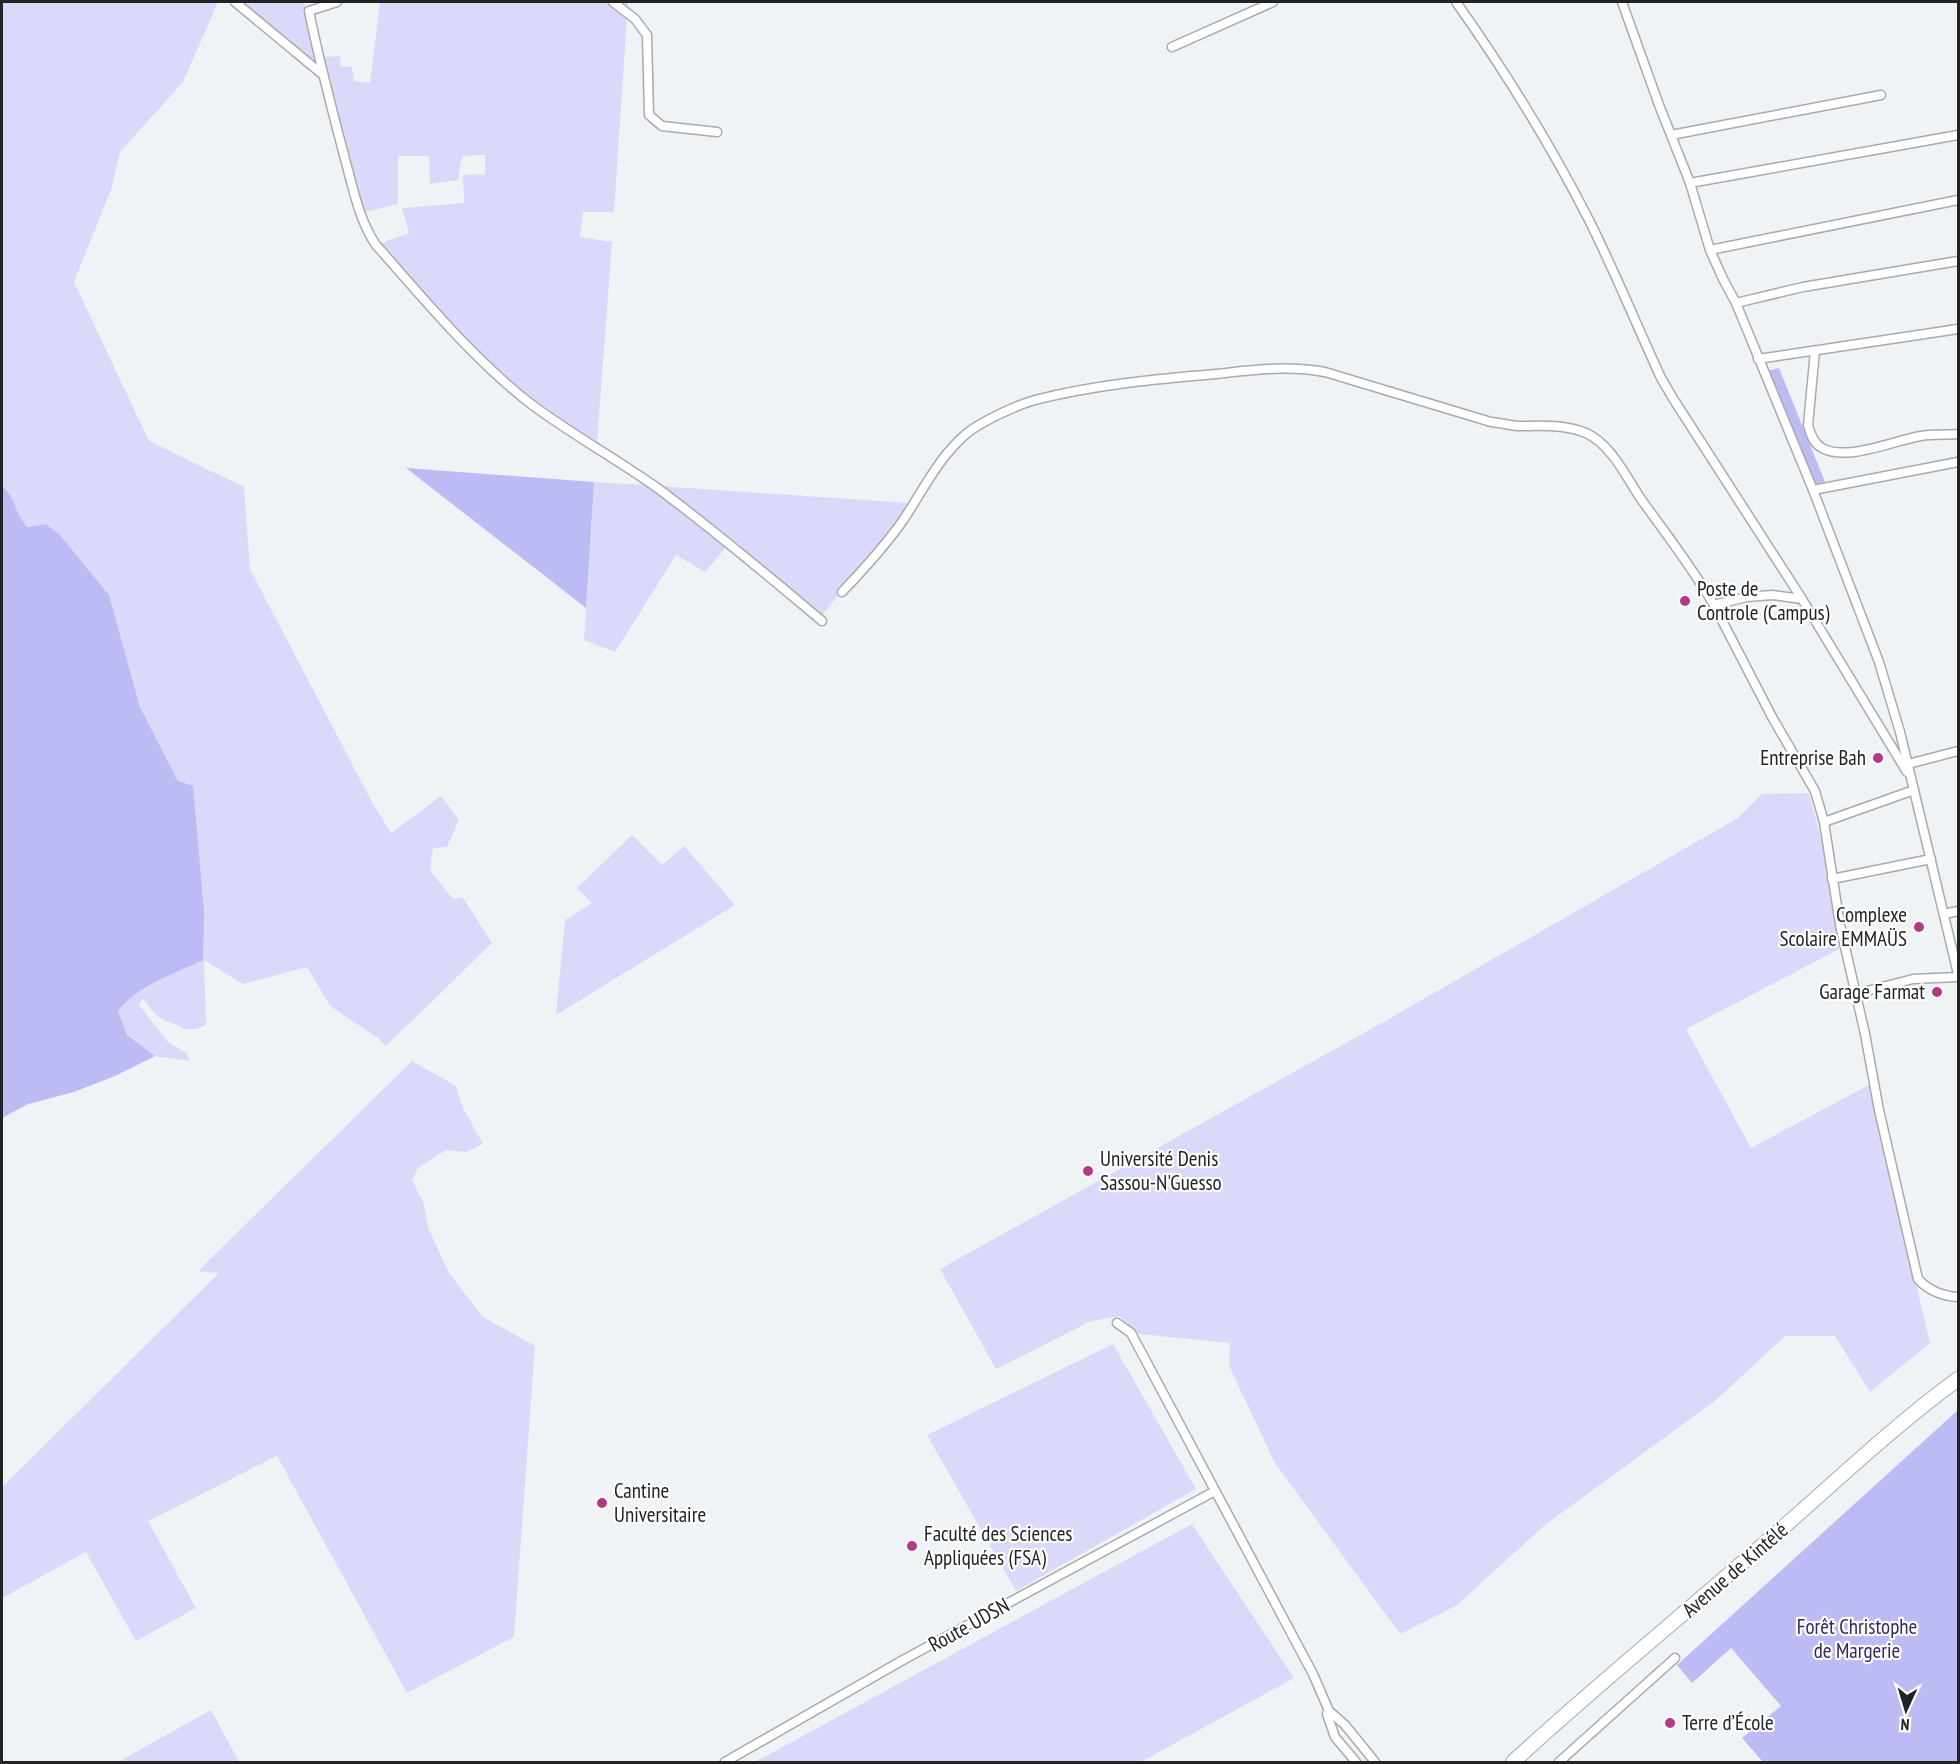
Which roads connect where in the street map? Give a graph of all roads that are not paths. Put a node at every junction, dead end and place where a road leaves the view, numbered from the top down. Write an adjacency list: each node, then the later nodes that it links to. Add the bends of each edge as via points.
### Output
1 (235, 2): 8 (street)
2 (337, 2): 8 (street, via 309,11)
3 (613, 2): 10 (street, via 635,19 647,35 649,116 662,126)
4 (1274, 2): 7 (street)
5 (1456, 2): 25 (street, via 1562,169 1661,378)
6 (1622, 2): 11 (street)
7 (1172, 48)
8 (322, 74): 27 (street, via 368,234 444,320 531,403 722,536)
9 (1881, 95): 11 (street)
10 (717, 132)
11 (1671, 135): 13 (street)
12 (1959, 135): 13 (street)
13 (1690, 183): 15 (street)
14 (1959, 200): 15 (street)
15 (1710, 250): 17 (street)
16 (1959, 261): 17 (street, via 1803,287)
17 (1736, 303): 20 (street)
18 (1959, 329): 19 (street)
19 (1815, 351): 20 (street); 21 (street, via 1808,425 1821,448 1854,452 1922,436)
20 (1758, 359): 23 (street)
21 (1959, 434)
22 (1959, 462): 23 (street)
23 (1813, 490): 29 (street, via 1879,662)
24 (842, 592): 26 (street, via 904,520 927,481 966,433 997,416 1034,401 1081,391 1179,377 1303,368 1491,422 1569,427 1588,434 1616,461 1694,570)
25 (1802, 599): 26 (street, via 1772,595); 30 (street)
26 (1714, 605): 32 (street, via 1815,791)
27 (822, 621)
28 (1959, 751): 29 (street)
29 (1908, 764): 30 (street)
30 (1912, 780): 31 (street)
31 (1914, 790): 32 (street); 33 (street)
32 (1824, 822): 34 (street)
33 (1931, 859): 34 (street); 36 (street)
34 (1832, 879): 38 (street)
35 (1959, 911): 36 (street)
36 (1944, 914): 37 (street)
37 (1959, 975): 38 (street, via 1913,979)
38 (1855, 994): 39 (street, via 1918,1279 1927,1289)
39 (1959, 1297)
40 (1117, 1323): 42 (street, via 1131,1333)
41 (1959, 1379): 48 (main road, Avenue de Kintélé, via 1912,1414)
42 (1215, 1491): 44 (street); 45 (street, Route UDSN, via 903,1660)
43 (1675, 1658): 49 (street)
44 (1329, 1711): 46 (street, via 1335,1737); 47 (street)
45 (725, 1762)
46 (1356, 1762)
47 (1375, 1762)
48 (1513, 1762)
49 (1559, 1762)

